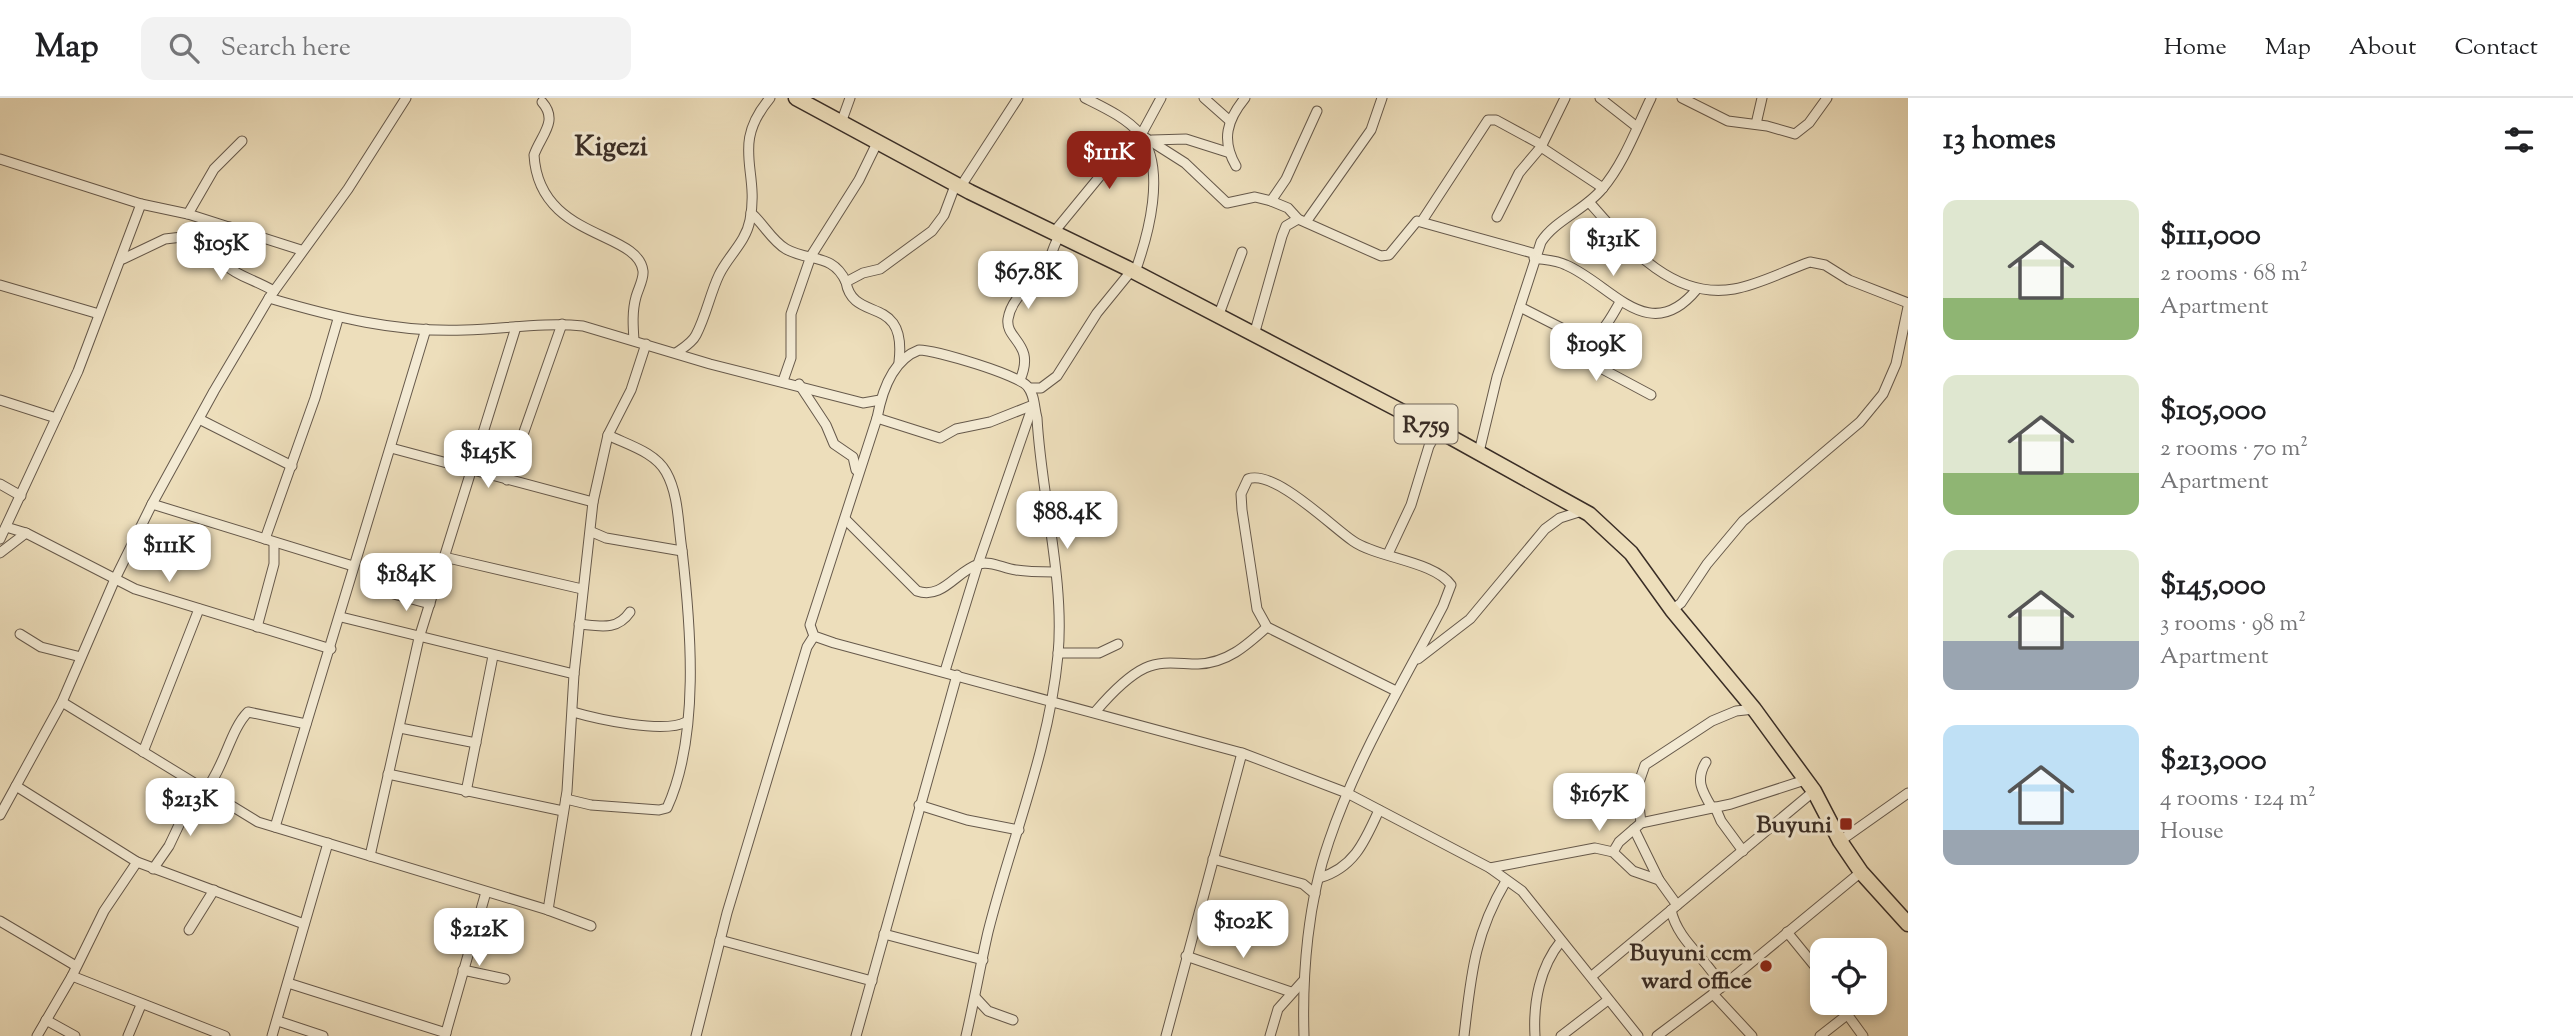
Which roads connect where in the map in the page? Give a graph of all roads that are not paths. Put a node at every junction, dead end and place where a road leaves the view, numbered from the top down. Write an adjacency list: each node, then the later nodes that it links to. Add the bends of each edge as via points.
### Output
1 (406, 98): 44 (street, via 348,189)
2 (770, 98): 36 (street, via 748,136)
3 (796, 98): 20 (main road, R759)
4 (850, 98): 20 (street)
5 (1018, 98): 31 (street)
6 (1085, 98): 23 (street)
7 (1161, 98): 23 (street)
8 (1204, 98): 19 (street)
9 (1245, 98): 19 (street)
10 (1382, 98): 39 (street, via 1370,130)
11 (1565, 98): 27 (street)
12 (1600, 98): 22 (street)
13 (1651, 98): 22 (street)
14 (1682, 98): 21 (street, via 1728,121)
15 (1762, 98): 21 (street)
16 (1827, 98): 21 (street, via 1795,134)
17 (542, 102): 64 (street, via 550,122 534,155 546,198 586,230 633,252 644,272 633,311)
18 (1317, 111): 33 (street)
19 (1230, 121): 28 (street)
20 (841, 123): 26 (main road, R759)
21 (1756, 124)
22 (1637, 127): 32 (street)
23 (1139, 133): 25 (street); 42 (street); 49 (street, via 1150,163 1152,204 1150,230)
24 (242, 141): 37 (street, via 214,169)
25 (1150, 141): 28 (street, via 1198,141); 33 (street, via 1185,163 1227,203 1255,197)
26 (877, 143): 31 (main road, R759); 46 (street)
27 (1541, 146): 32 (street); 38 (street, via 1519,173); 40 (street, via 1496,120 1488,120)
28 (1227, 152): 30 (street)
29 (0, 159): 35 (street)
30 (1236, 166)
31 (959, 184): 42 (main road, R759); 50 (street, via 932,230 880,269)
32 (1602, 188): 34 (street)
33 (1271, 201): 39 (street)
34 (1589, 202): 47 (street, via 1546,233); 52 (street, via 1639,257)
35 (141, 204): 37 (street); 48 (street)
36 (751, 213): 46 (street, via 786,249); 67 (street, via 735,253 720,273 696,335)
37 (188, 214): 41 (street)
38 (1497, 217)
39 (1302, 221): 40 (street, via 1381,256 1394,250 1412,223); 63 (street, via 1286,226)
40 (1422, 222): 47 (street)
41 (231, 227): 43 (street); 44 (street)
42 (1057, 233): 49 (main road, R759); 70 (street, via 1049,260 1024,288 1008,317 1025,358)
43 (208, 234): 48 (street, via 165,239); 53 (street, via 231,271)
44 (301, 250): 53 (street)
45 (1242, 252): 58 (street)
46 (811, 256): 50 (street, via 831,262); 69 (street, via 791,314 791,358)
47 (1535, 256): 54 (street, via 1566,264); 56 (street)
48 (122, 259): 57 (street)
49 (1133, 271): 58 (main road, R759); 72 (street, via 1097,313 1057,376 1041,388)
50 (846, 282): 68 (street, via 860,305 880,310 898,328)
51 (0, 285): 57 (street)
52 (1697, 289): 54 (street, via 1682,304 1656,313); 55 (street, via 1732,289 1810,262)
53 (272, 295): 59 (street); 79 (street)
54 (1620, 303): 65 (street, via 1605,327)
55 (1908, 305): 111 (street, via 1896,364 1883,394 1860,422 1743,521)
56 (1520, 307): 65 (street); 83 (street)
57 (99, 314): 77 (street)
58 (1218, 317): 63 (main road, R759)
59 (338, 319): 62 (street); 84 (street)
60 (562, 324): 61 (street); 64 (street); 87 (street)
61 (516, 327): 62 (street); 85 (street)
62 (426, 329): 82 (street)
63 (1254, 335): 80 (main road, R759)
64 (634, 340): 66 (street)
65 (1585, 341): 73 (street, via 1593,364)
66 (646, 344): 67 (street); 81 (street, via 631,390)
67 (676, 353): 69 (street)
68 (899, 362): 70 (street, via 927,350); 75 (street)
69 (783, 380): 71 (street)
70 (1020, 380): 72 (street)
71 (799, 384): 75 (street, via 863,403); 86 (street, via 834,444 853,457)
72 (1029, 388): 76 (street)
73 (1651, 395)
74 (0, 400): 77 (street)
75 (880, 400): 78 (street)
76 (1033, 405): 78 (street, via 940,438); 103 (street); 105 (street)
77 (56, 418): 89 (street)
78 (877, 418): 86 (street)
79 (199, 419): 84 (street); 91 (street)
80 (1438, 430): 83 (main road, R759); 101 (street)
81 (608, 435): 90 (street); 99 (street, via 650,455 665,470)
82 (391, 448): 85 (street); 104 (street)
83 (1479, 452): 92 (main road, R759)
84 (292, 466): 98 (street)
85 (471, 470): 87 (street); 102 (street)
86 (856, 477): 93 (street)
87 (507, 480): 90 (street)
88 (0, 484): 89 (street)
89 (21, 496): 94 (street)
90 (593, 502): 95 (street)
91 (152, 504): 98 (street); 106 (street)
92 (1583, 510): 111 (main road, R759, via 1631,553); 125 (street, via 1545,529 1470,619)
93 (845, 519): 103 (street, via 925,594); 118 (street, via 810,625)
94 (6, 527): 96 (street); 97 (street)
95 (592, 532): 99 (street); 107 (street)
96 (26, 533): 100 (street); 106 (street)
97 (0, 539)
98 (270, 541): 104 (street); 115 (street, via 274,564)
99 (682, 551): 135 (street, via 692,665)
100 (0, 553)
101 (1388, 554): 116 (street, via 1355,543 1274,484 1261,478 1248,480 1241,494 1242,510 1257,609); 125 (street, via 1451,585)
102 (444, 558): 107 (street); 109 (street)
103 (978, 564): 105 (street); 126 (street)
104 (353, 566): 113 (street)
105 (1054, 572): 122 (street)
106 (115, 579): 110 (street); 124 (street)
107 (582, 589): 114 (street)
108 (390, 593): 109 (street)
109 (430, 604): 119 (street)
110 (199, 609): 115 (street); 139 (street)
111 (1672, 611): 132 (main road, R759)
112 (630, 612): 114 (street, via 613,626)
113 (341, 617): 119 (street); 121 (street)
114 (579, 624): 127 (street)
115 (257, 627): 121 (street)
116 (1267, 627): 129 (street); 133 (street, via 1239,653 1222,659 1146,667)
117 (20, 634): 124 (street, via 41,647)
118 (814, 636): 126 (street); 183 (street)
119 (419, 638): 123 (street); 137 (street)
120 (1118, 645): 122 (street, via 1099,653)
121 (331, 649): 136 (street)
122 (1058, 653): 130 (street)
123 (493, 656): 127 (street); 138 (street)
124 (81, 657): 131 (street)
125 (1415, 662): 129 (street)
126 (945, 671): 128 (street)
127 (574, 674): 134 (street)
128 (957, 675): 130 (street); 150 (street)
129 (1396, 691): 147 (street)
130 (1052, 701): 133 (street); 157 (street)
131 (62, 702): 139 (street); 144 (street)
132 (1754, 709): 143 (main road, R759); 155 (street, via 1712,721 1645,765 1637,788)
133 (1096, 711): 140 (street)
134 (573, 712): 135 (street, via 623,722 675,726); 149 (street)
135 (686, 722): 149 (street, via 683,754 667,808)
136 (306, 724): 145 (street, via 248,712 220,770); 156 (street)
137 (400, 728): 138 (street); 142 (street)
138 (475, 743): 146 (street)
139 (143, 752): 145 (street)
140 (1242, 753): 147 (street); 163 (street)
141 (1706, 762): 151 (street, via 1701,789)
142 (387, 774): 146 (street); 162 (street)
143 (1810, 785): 151 (street); 158 (main road, R759); 160 (street)
144 (16, 786): 154 (street); 164 (street)
145 (203, 790): 156 (street, via 243,815); 166 (street, via 187,808)
146 (466, 792): 153 (street)
147 (1347, 793): 152 (street); 168 (street)
148 (1908, 793): 158 (street)
149 (566, 799): 153 (street)
150 (919, 805): 157 (street); 182 (street)
151 (1714, 807): 155 (street); 160 (street)
152 (1379, 810): 165 (street); 168 (street, via 1356,855 1345,866)
153 (564, 811): 175 (street)
154 (0, 815)
155 (1637, 826): 161 (street); 169 (street)
156 (275, 827): 159 (street)
157 (1019, 830): 186 (street)
158 (1840, 841): 167 (main road, R759)
159 (328, 843): 162 (street); 178 (street)
160 (1743, 851): 174 (street)
161 (1613, 852): 165 (street, via 1595,848); 169 (street, via 1633,871)
162 (370, 856): 172 (street)
163 (1213, 859): 173 (street, via 1303,884); 185 (street)
164 (137, 862): 166 (street); 189 (street, via 104,911)
165 (1490, 868): 170 (street)
166 (153, 869): 171 (street)
167 (1861, 873): 177 (main road, R759); 181 (street)
168 (1319, 877): 173 (street)
169 (1658, 880): 174 (street)
170 (1506, 881): 184 (street, via 1535,905); 218 (street, via 1480,930)
171 (214, 890): 178 (street); 180 (street)
172 (486, 892): 175 (street); 188 (street)
173 (1315, 894): 192 (street)
174 (1674, 908): 190 (street); 195 (street, via 1686,941)
175 (548, 910): 179 (street)
176 (0, 921): 189 (street)
177 (1908, 924)
178 (304, 925): 194 (street)
179 (591, 926)
180 (189, 930)
181 (1787, 932): 187 (street); 195 (street)
182 (884, 934): 186 (street); 193 (street)
183 (720, 940): 193 (street); 212 (street)
184 (1561, 941): 190 (street); 219 (street, via 1549,957 1539,985)
185 (1186, 956): 196 (street); 215 (street)
186 (983, 960): 198 (street)
187 (1810, 960)
188 (463, 970): 191 (street); 205 (street)
189 (74, 971): 200 (street); 202 (street)
190 (1592, 976): 199 (street)
191 (505, 979)
192 (1304, 980): 196 (street); 217 (street)
193 (872, 981): 213 (street)
194 (288, 983): 204 (street); 205 (street)
195 (1722, 987): 197 (street)
196 (1291, 992): 216 (street, via 1278,1009)
197 (1713, 994): 222 (street); 223 (street)
198 (975, 997): 203 (street, via 988,1011); 214 (street)
199 (1608, 1000): 220 (street); 221 (street)
200 (141, 1005): 208 (street); 209 (street)
201 (1847, 1015): 224 (street); 225 (street)
202 (46, 1020): 206 (street); 207 (street)
203 (1013, 1020)
204 (278, 1021): 210 (street); 211 (street)
205 (446, 1034)
206 (37, 1036)
207 (75, 1036)
208 (128, 1036)
209 (225, 1036)
210 (272, 1036)
211 (323, 1036)
212 (696, 1036)
213 (856, 1036)
214 (967, 1036)
215 (1166, 1036)
216 (1270, 1036)
217 (1304, 1036)
218 (1464, 1036)
219 (1535, 1036)
220 (1561, 1036)
221 (1638, 1036)
222 (1657, 1036)
223 (1752, 1036)
224 (1820, 1036)
225 (1863, 1036)

